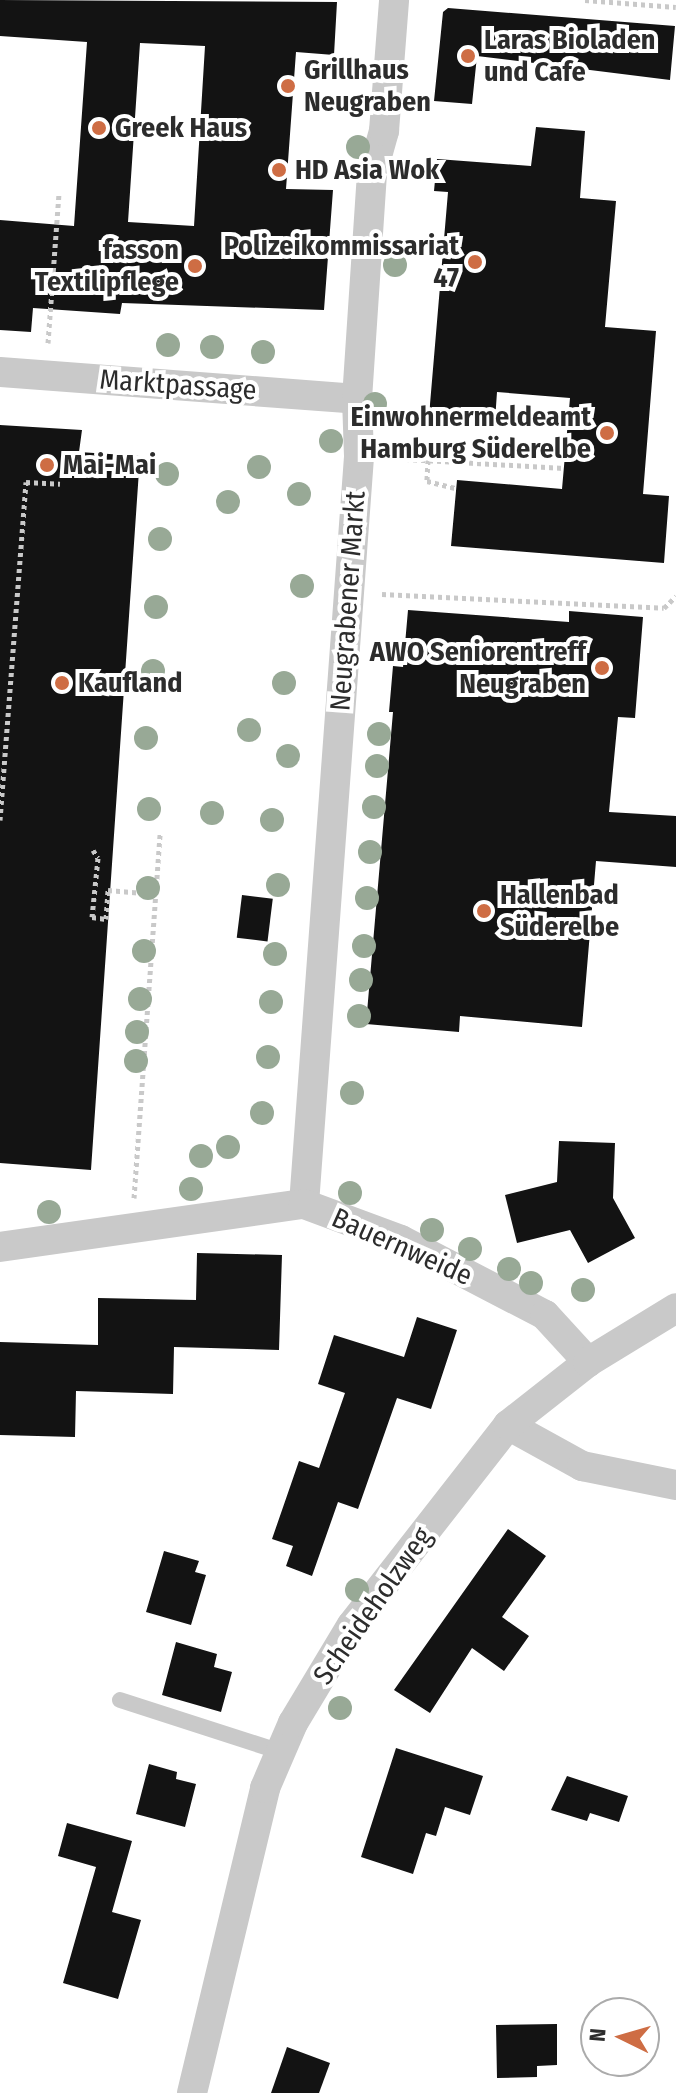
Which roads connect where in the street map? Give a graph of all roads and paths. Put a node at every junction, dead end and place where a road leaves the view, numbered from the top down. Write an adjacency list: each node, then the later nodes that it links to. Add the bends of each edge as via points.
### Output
1 (394, 0): 7 (street, Neugrabener Markt, via 384,131 372,174)
2 (585, 0): 3 (path)
3 (676, 7)
4 (59, 192): 6 (path)
5 (0, 372): 6 (street, Marktpassage)
6 (46, 375): 7 (street, Marktpassage)
7 (357, 399): 11 (street, Neugrabener Markt, via 359,456)
8 (564, 468): 10 (path, via 428,460 427,481)
9 (60, 484): 13 (path, via 26,482)
10 (456, 488)
11 (349, 592): 12 (path, via 664,608); 17 (street, Neugrabener Markt)
12 (676, 596)
13 (0, 820)
14 (160, 834): 16 (path)
15 (93, 850): 16 (path, via 98,858 92,917 106,919 108,890)
16 (155, 894): 18 (path)
17 (304, 1204): 18 (street, Bauernweide); 21 (street, Bauernweide, via 401,1240 545,1315)
18 (131, 1231): 19 (street, Bauernweide)
19 (0, 1247)
20 (676, 1308): 21 (street, Scheideholzweg)
21 (588, 1362): 22 (street, Scheideholzweg)
22 (508, 1425): 23 (street, via 582,1466); 25 (street, Scheideholzweg, via 352,1625)
23 (676, 1485)
24 (120, 1700): 25 (lane)
25 (281, 1752): 26 (street, Scheideholzweg, via 265,1788)
26 (192, 2093)

